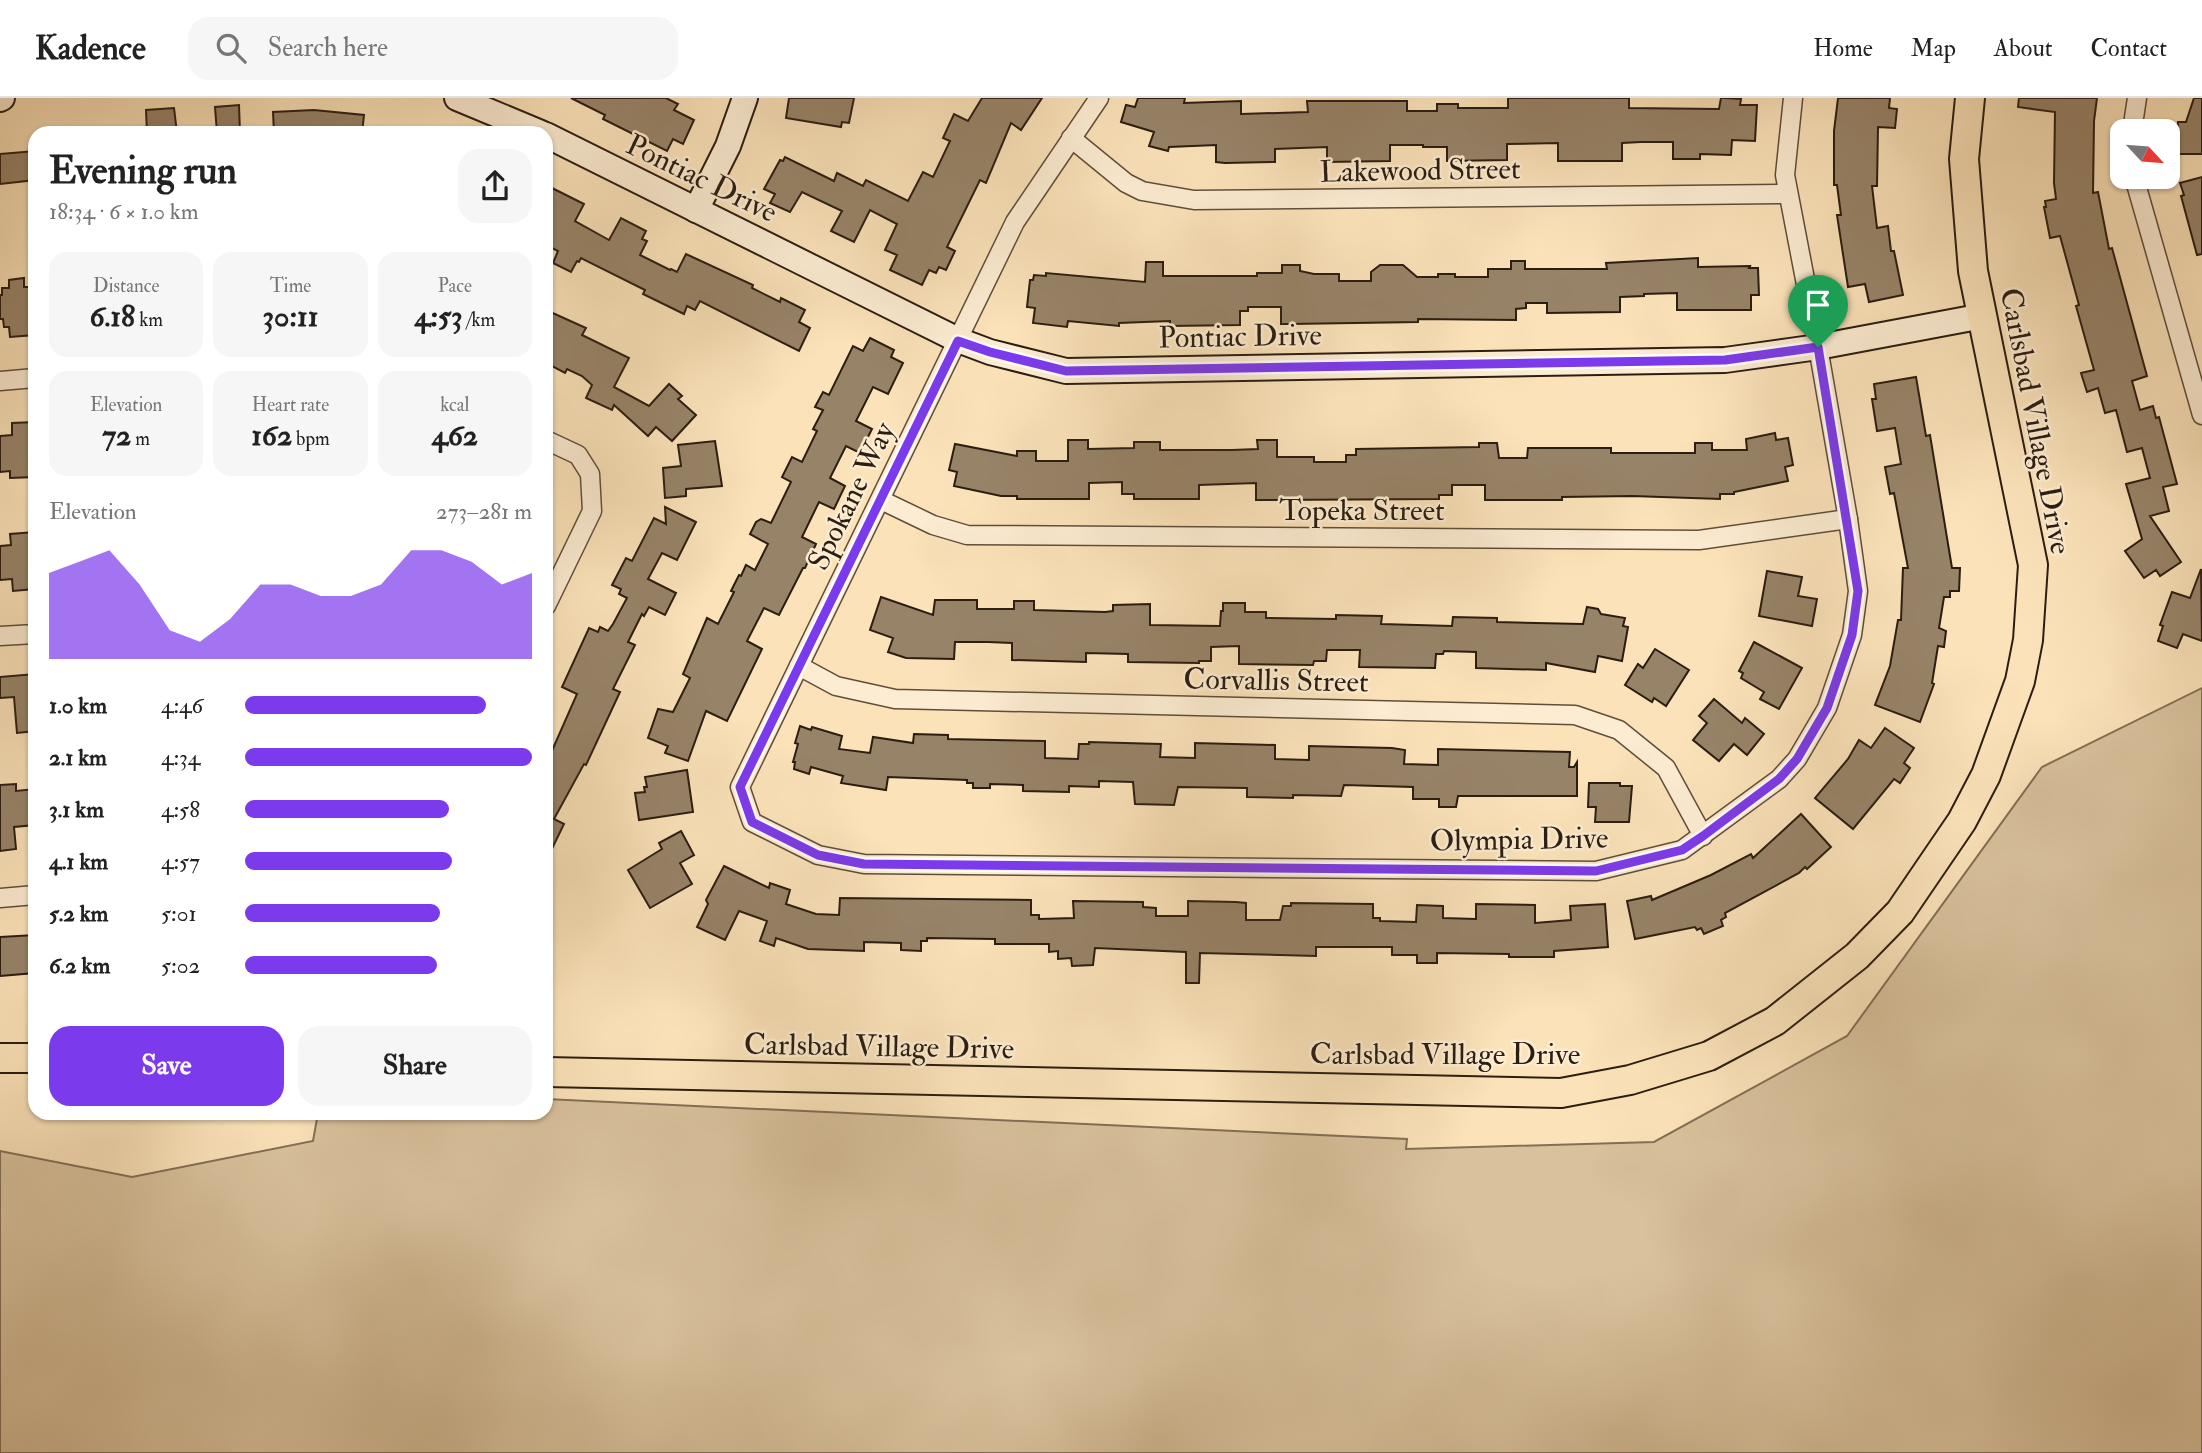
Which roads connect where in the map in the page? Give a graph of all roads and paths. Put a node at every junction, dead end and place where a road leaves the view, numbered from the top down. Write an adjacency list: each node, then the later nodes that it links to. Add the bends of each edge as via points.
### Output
1 (457, 98): 8 (main road)
2 (745, 98): 13 (main road, via 728,146)
3 (1099, 98): 10 (street, Spokane Way)
4 (1793, 98): 12 (street, Olympia Drive, via 1785,175)
5 (1970, 98): 14 (main road, Carlsbad Village Drive, via 1965,159 1973,271)
6 (2137, 98): 7 (street)
7 (2134, 119)
8 (524, 126)
9 (553, 138): 13 (main road, Pontiac Drive)
10 (1071, 138): 12 (street, Lakewood Street, via 1126,183 1142,191 1194,200); 15 (street, Spokane Way, via 1015,222)
11 (2137, 189): 19 (street)
12 (1788, 194): 16 (street, Olympia Drive)
13 (696, 210): 15 (main road, Pontiac Drive)
14 (1983, 316): 16 (main road, Pontiac Drive); 33 (main road, Carlsbad Village Drive, via 2033,565 2020,681 1986,775 1962,821 1900,912 1857,956 1775,1021 1709,1056 1630,1080 1561,1093)
15 (958, 341): 16 (main road, Pontiac Drive, via 1066,371 1725,360); 21 (street, Spokane Way)
16 (1818, 347): 22 (street, Olympia Drive)
17 (28, 379): 18 (street)
18 (0, 381)
19 (2202, 415)
20 (553, 443): 23 (street, via 578,455 590,474 592,511)
21 (881, 500): 22 (street, Topeka Street, via 933,525 967,535 1699,540); 26 (street, Spokane Way)
22 (1848, 519): 27 (street, Olympia Drive, via 1858,591 1852,635 1827,708 1797,759 1779,779)
23 (553, 592)
24 (28, 634): 25 (street)
25 (0, 636)
26 (799, 666): 27 (street, Corvallis Street, via 836,686 895,699 1575,715 1619,730 1666,768); 28 (street, Spokane Way, via 740,787 752,822 818,855)
27 (1703, 836): 28 (street, Olympia Drive, via 1682,850 1596,871)
28 (864, 864)
29 (28, 896): 30 (street)
30 (0, 898)
31 (0, 1058): 32 (main road)
32 (28, 1058)
33 (553, 1072)

